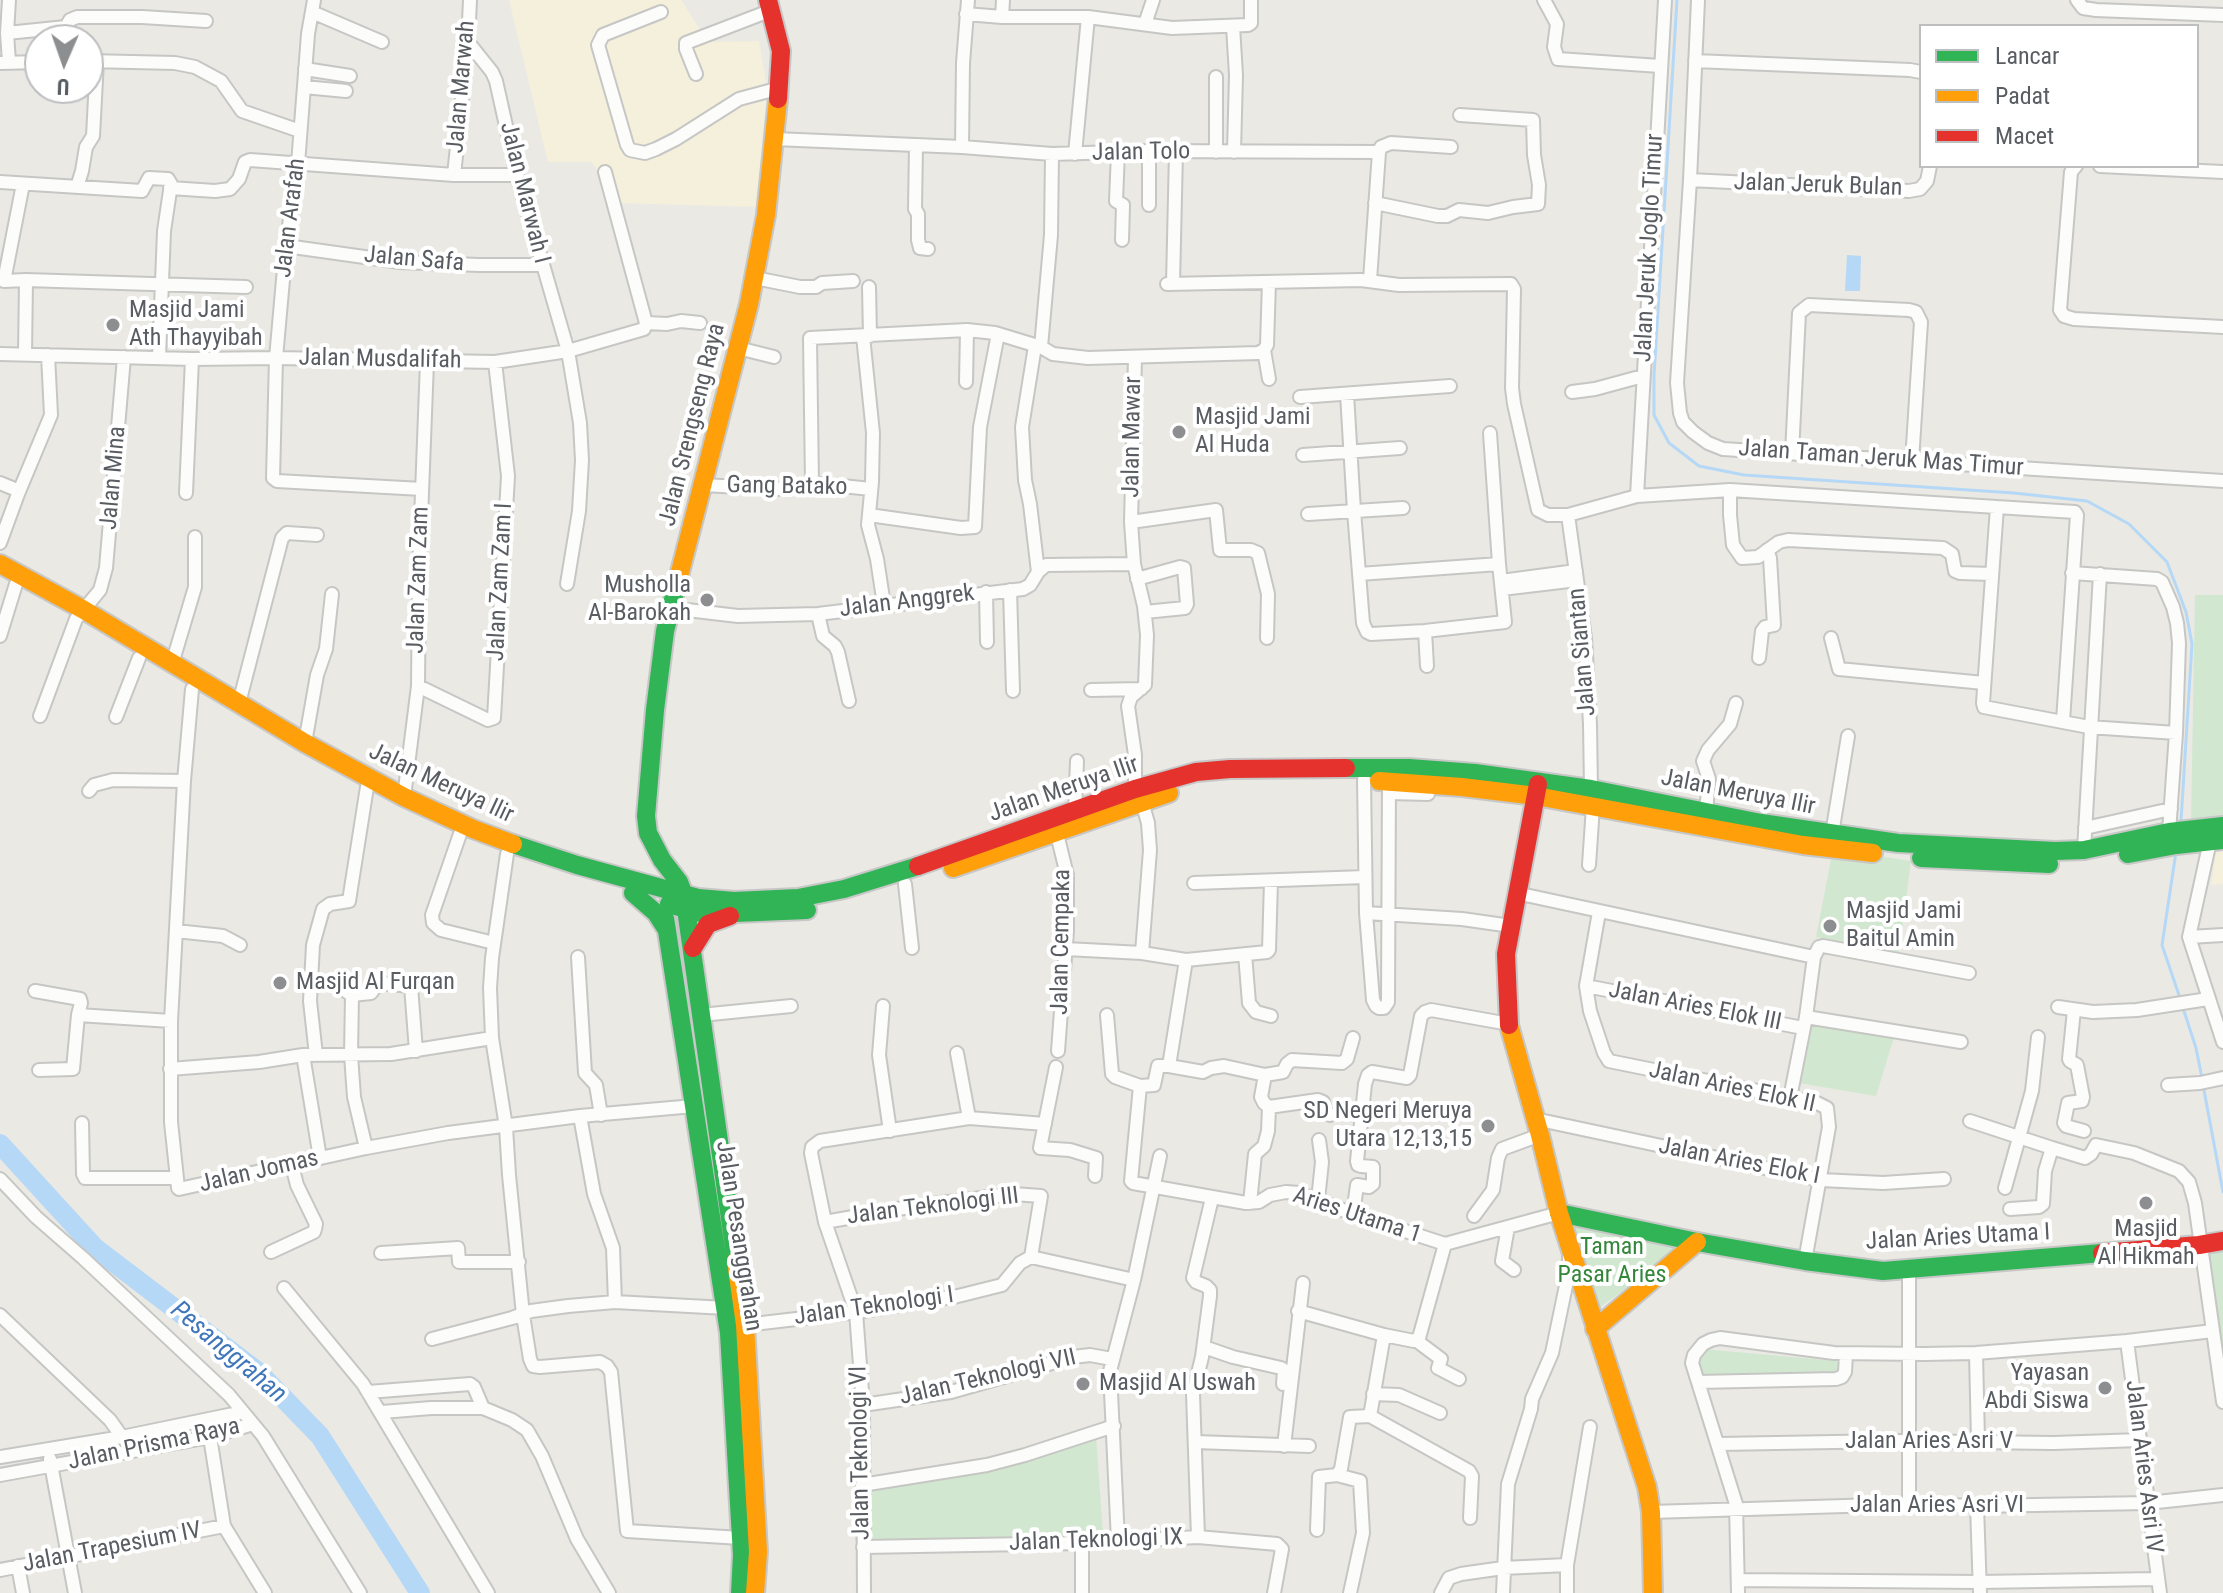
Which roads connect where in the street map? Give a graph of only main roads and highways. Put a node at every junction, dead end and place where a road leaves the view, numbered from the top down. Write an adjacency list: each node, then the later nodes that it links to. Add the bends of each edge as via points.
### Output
1 (770, 5): 13 (main road, Jalan Srengseng Raya, via 781,51 766,215 755,278 663,640 647,804 648,833)
2 (0, 564): 4 (main road, Jalan Meruya Ilir)
3 (8, 580): 4 (main road, Jalan Meruya Ilir)
4 (88, 610): 14 (main road, Jalan Meruya Ilir, via 139,658 367,787 507,854); 15 (main road, Jalan Meruya Ilir, via 404,797 504,841)
5 (1537, 789): 6 (main road, Jalan Meruya Ilir, via 1389,788 1364,780 1211,783); 6 (main road, Jalan Meruya Ilir, via 1409,768 1230,769 1196,772); 7 (main road, Jalan Meruya Ilir); 21 (main road, via 1506,976 1509,1024)
6 (1138, 796): 16 (main road, Jalan Meruya Ilir, via 1075,811 844,889 798,898); 17 (main road, Jalan Meruya Ilir, via 1057,834 830,907)
7 (1592, 797): 10 (main road, Jalan Meruya Ilir); 10 (main road, Jalan Meruya Ilir, via 1706,812)
8 (2223, 826): 11 (main road, Jalan Meruya Ilir)
9 (2175, 836): 11 (main road, Jalan Meruya Ilir); 12 (main road, Jalan Meruya Ilir, via 2055,851); 12 (main road, Jalan Meruya Ilir, via 2109,858 2065,864 1963,861)
10 (1805, 838): 12 (main road, Jalan Meruya Ilir); 12 (main road, Jalan Meruya Ilir, via 1832,834)
11 (2209, 838)
12 (1860, 845)
13 (662, 860): 15 (main road, Jalan Srengseng Raya); 16 (main road, Jalan Srengseng Raya, via 679,882)
14 (633, 893): 15 (main road, Jalan Meruya Ilir); 18 (main road)
15 (661, 895): 16 (main road, Jalan Meruya Ilir); 18 (main road, Jalan Pesanggrahan)
16 (685, 902): 17 (main road, Jalan Meruya Ilir, via 711,914); 19 (main road, Jalan Pesanggrahan)
17 (738, 914): 19 (main road, via 708,924)
18 (667, 930): 20 (main road, Jalan Pesanggrahan)
19 (693, 948): 20 (main road, Jalan Pesanggrahan, via 701,1015)
20 (696, 1052): 25 (main road, Jalan Pesanggrahan, via 694,1106); 25 (main road, Jalan Pesanggrahan, via 745,1325)
21 (1559, 1213): 22 (main road, Jalan Aries Utama I); 24 (main road)
22 (1697, 1242): 23 (main road, Jalan Aries Utama I, via 1883,1271); 24 (main road)
23 (2213, 1242)
24 (1595, 1329): 28 (main road, via 1642,1470 1651,1512)
25 (746, 1476): 26 (main road, Jalan Pesanggrahan); 27 (main road, Jalan Pesanggrahan, via 758,1552)
26 (740, 1593)
27 (755, 1593)
28 (1653, 1593)

